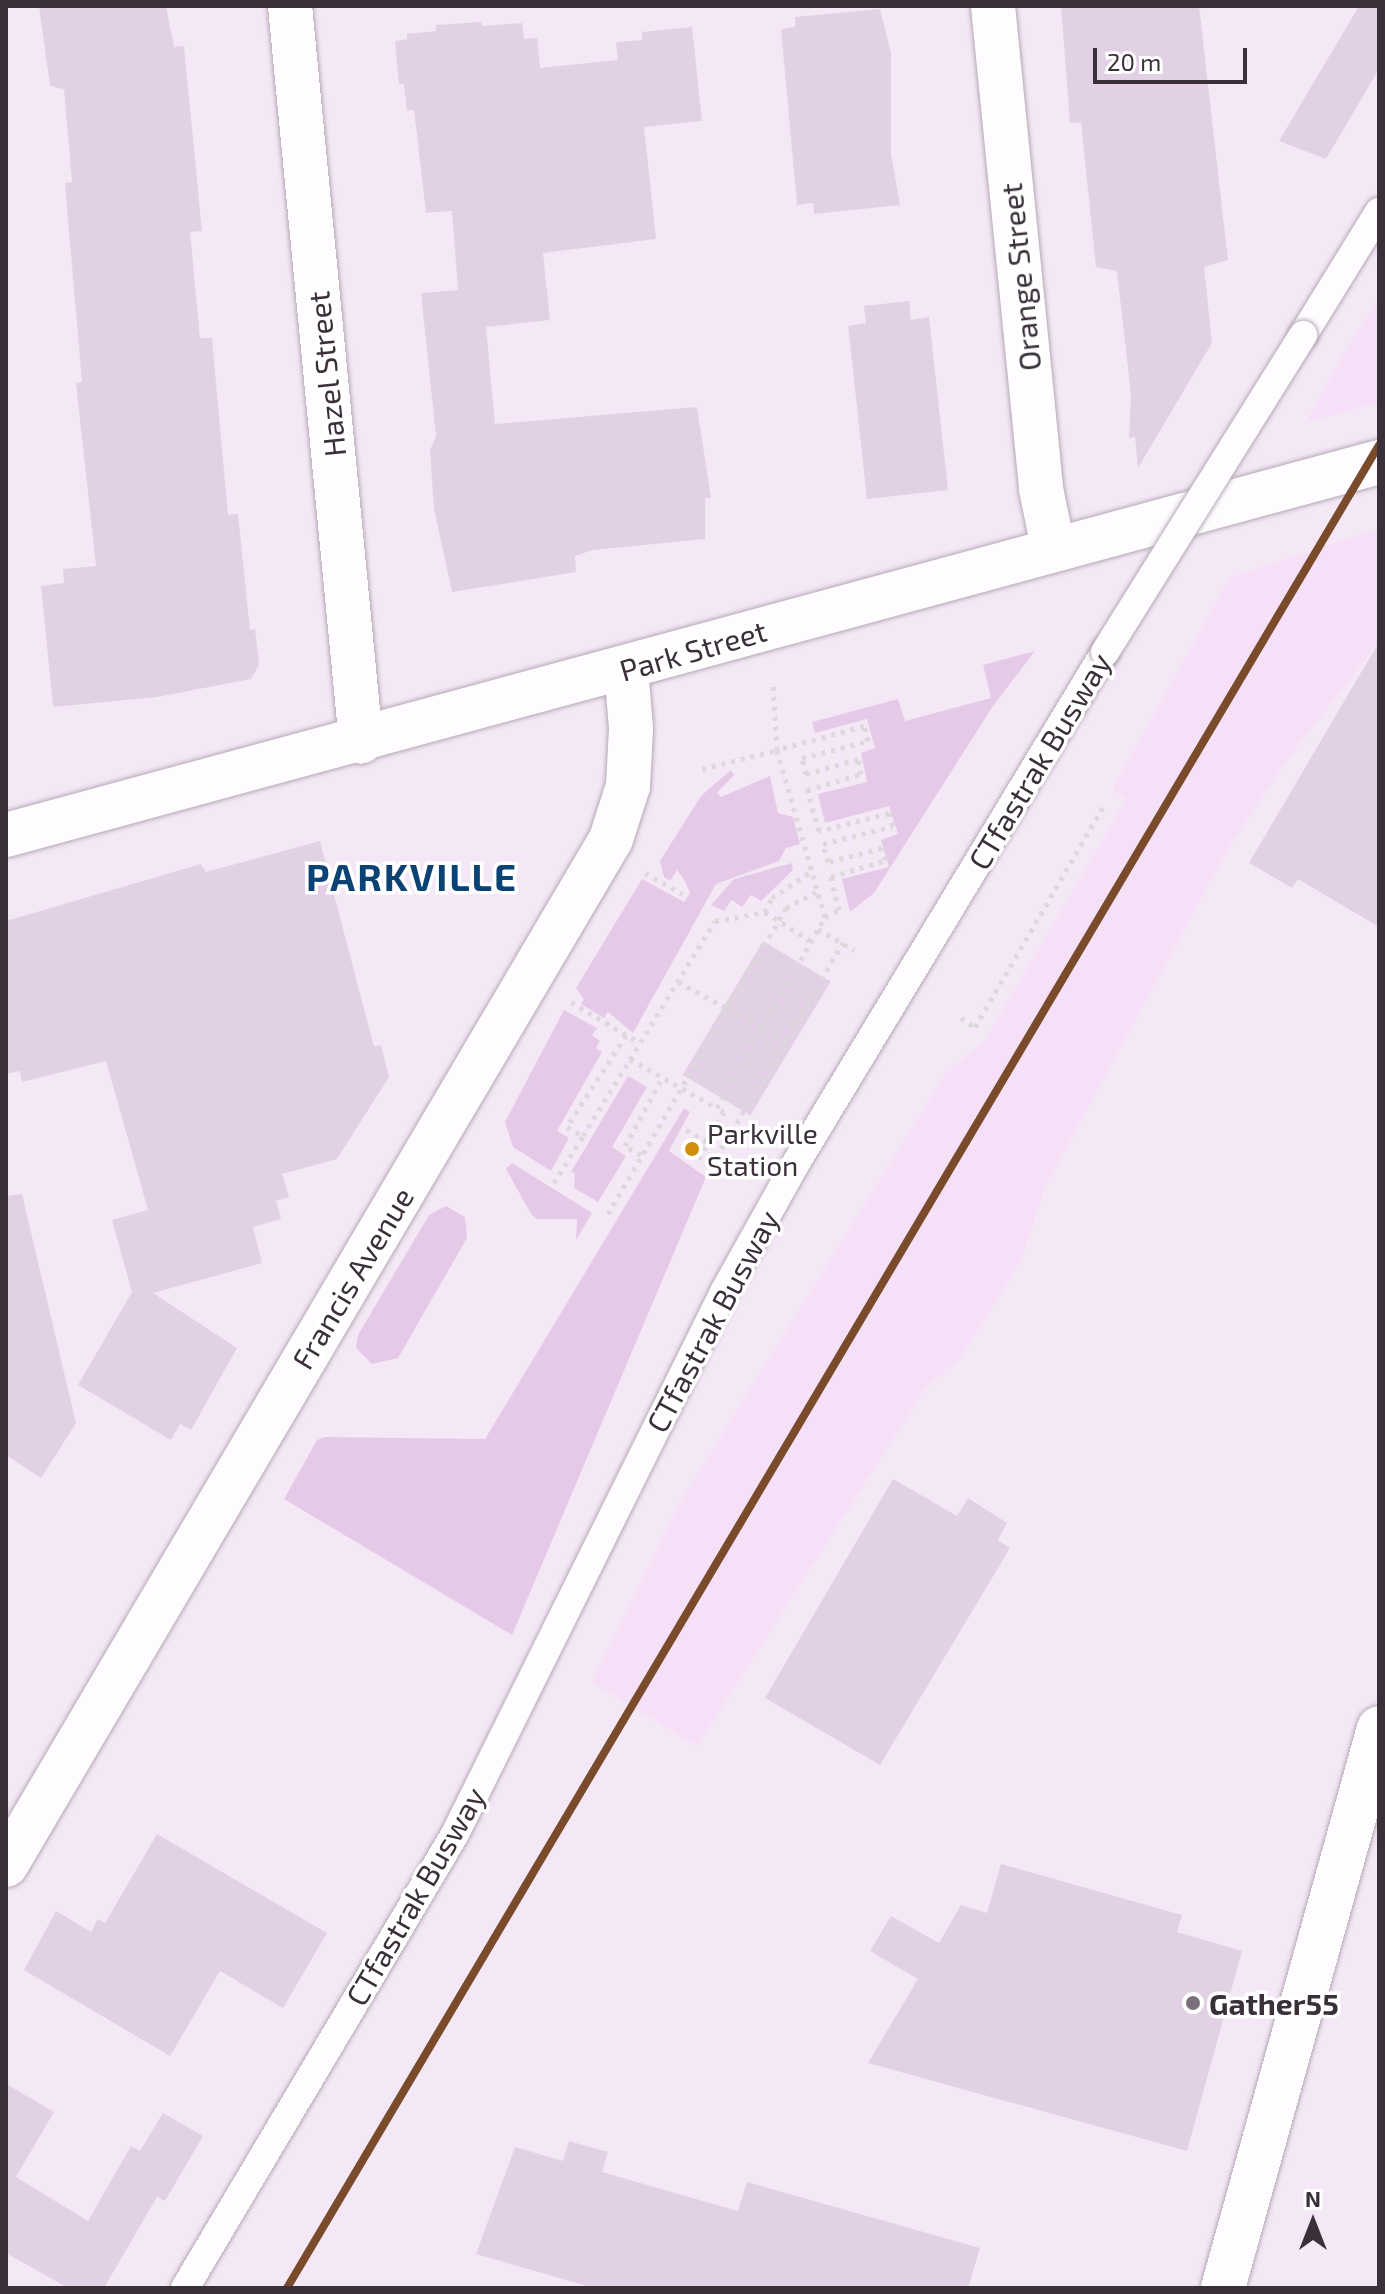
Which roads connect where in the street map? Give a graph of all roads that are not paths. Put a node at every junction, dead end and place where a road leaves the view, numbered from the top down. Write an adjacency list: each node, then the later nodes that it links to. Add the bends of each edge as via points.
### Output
1 (290, 6): 7 (street, Hazel Street)
2 (993, 6): 5 (street, Orange Street, via 1041,489)
3 (1379, 212): 11 (lane, CTfastrak Busway, bridge, via 1045,747 725,1290 455,1834)
4 (1379, 462): 5 (street, Park Street)
5 (1053, 547): 6 (street, Park Street)
6 (626, 669): 7 (street, Park Street); 10 (street, Francis Avenue, via 628,786 611,839)
7 (361, 742): 8 (street, Park Street)
8 (6, 835)
9 (1379, 1728): 12 (street)
10 (6, 1865)
11 (185, 2288)
12 (1223, 2288)

